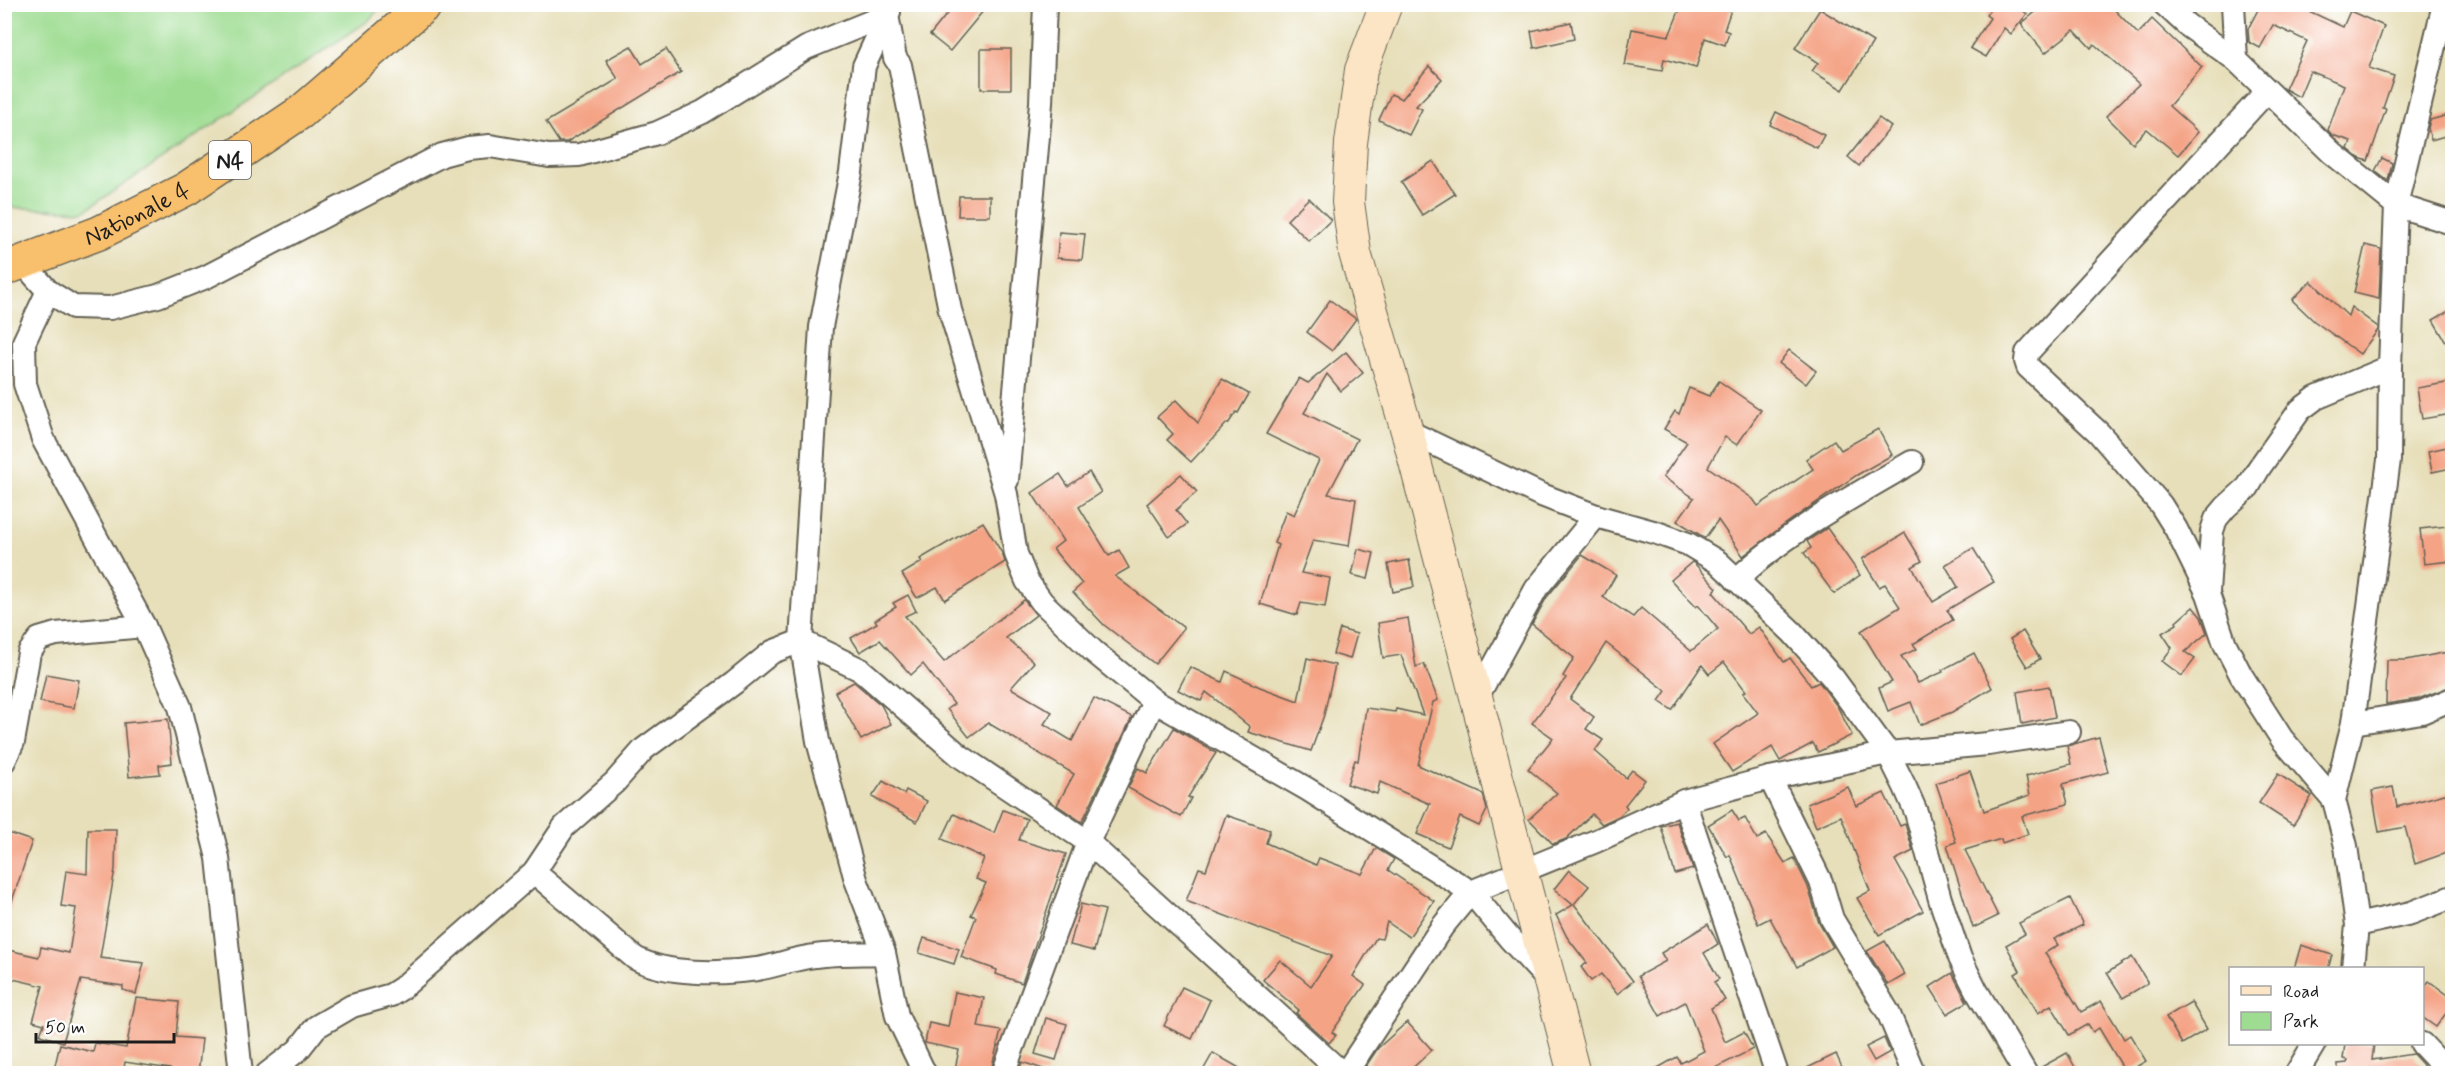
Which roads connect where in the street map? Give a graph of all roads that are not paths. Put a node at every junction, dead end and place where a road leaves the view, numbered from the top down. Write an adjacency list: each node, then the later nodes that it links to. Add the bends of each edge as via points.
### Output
1 (426, 4): 13 (highway, Nationale 4 / N4, via 301,112 186,189 99,233)
2 (1045, 4): 18 (street, via 1041,103)
3 (1386, 4): 16 (main road, via 1361,70 1348,202 1354,253)
4 (2164, 4): 9 (street)
5 (2233, 4): 9 (street)
6 (2444, 4): 8 (street)
7 (891, 10): 14 (street, via 806,48 703,112 657,133 579,155 549,156 490,146 468,148 442,155 206,278 158,296 110,308 73,307); 18 (street, via 896,58 950,310); 23 (street, via 864,66 851,172 820,327)
8 (2445, 31): 11 (street)
9 (2236, 60): 10 (street)
10 (2267, 91): 11 (street, via 2332,153); 21 (street, via 2027,353 2026,361 2099,433 2161,504)
11 (2396, 205): 12 (street); 15 (street)
12 (2452, 223)
13 (14, 266): 14 (street)
14 (48, 291): 22 (street, via 24,342 25,384 43,439)
15 (2390, 368): 21 (street, via 2316,398 2300,410 2248,487 2216,519); 27 (street, via 2389,460)
16 (1407, 432): 19 (street, via 1539,494); 24 (main road)
17 (1912, 462): 20 (street, via 1790,536)
18 (1006, 494): 26 (street, via 1016,554 1027,581 1042,602 1093,651)
19 (1596, 516): 20 (street, via 1688,544 1718,562); 24 (street, via 1536,589)
20 (1736, 580): 29 (street, via 1792,632 1833,678)
21 (2208, 594): 32 (street, via 2225,644 2241,675 2282,739)
22 (144, 626): 30 (street, via 39,639 28,653 13,742); 45 (street, via 180,707 218,858)
23 (801, 641): 34 (street, via 861,670 960,756); 36 (street, via 772,652 644,749 615,782 564,827); 40 (street, via 818,741 856,880)
24 (1476, 699): 35 (main road)
25 (2452, 699): 27 (street, via 2422,712)
26 (1154, 700): 34 (street); 37 (street, via 1307,789)
27 (2353, 723): 32 (street)
28 (2069, 732): 29 (street)
29 (1887, 753): 31 (street); 53 (street, via 1916,812 1960,958)
30 (4, 761)
31 (1770, 778): 33 (street); 52 (street, via 1821,882 1832,919 1888,1012)
32 (2334, 800): 39 (street, via 2346,846)
33 (1684, 801): 35 (street); 51 (street)
34 (1088, 842): 48 (street); 49 (street)
35 (1521, 871): 37 (street); 42 (main road)
36 (534, 872): 40 (street, via 634,958 648,965 708,971 756,969 815,956); 46 (street, via 402,988 352,1006 316,1026 298,1050)
37 (1471, 892): 42 (street); 49 (street, via 1442,927)
38 (2452, 897): 39 (street, via 2411,913)
39 (2357, 926): 41 (street)
40 (884, 953): 47 (street, via 897,1016)
41 (2353, 967)
42 (1550, 982): 50 (main road)
43 (2313, 1045): 54 (street)
44 (2423, 1045): 55 (street)
45 (241, 1074)
46 (267, 1074)
47 (925, 1074)
48 (1003, 1074)
49 (1344, 1074)
50 (1574, 1074)
51 (1777, 1074)
52 (1914, 1074)
53 (2026, 1074)
54 (2296, 1074)
55 (2450, 1074)

